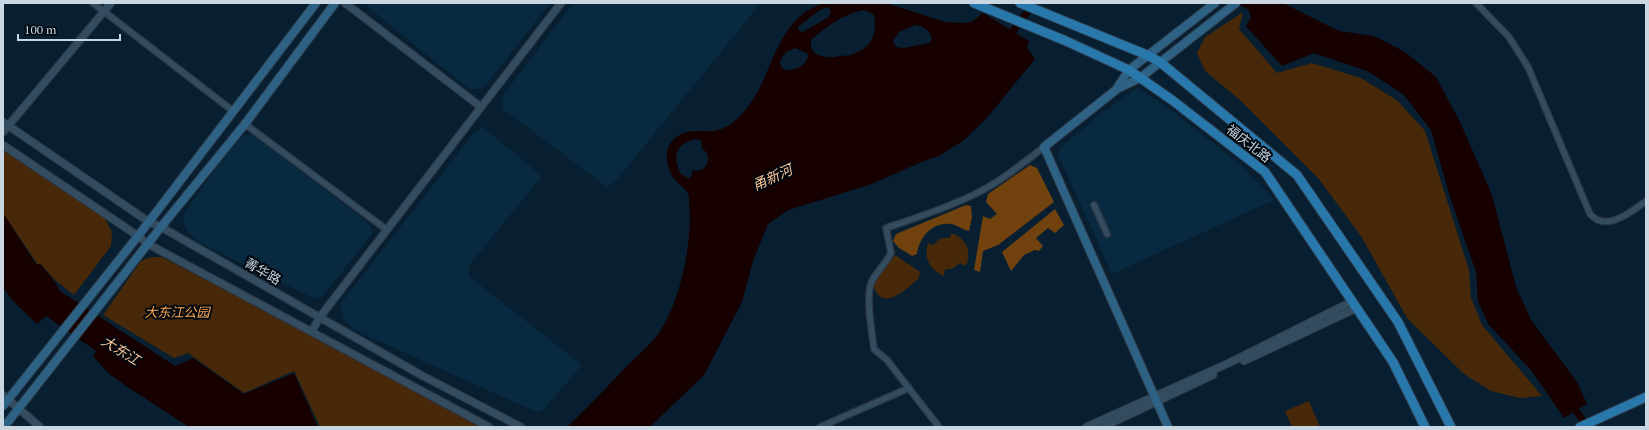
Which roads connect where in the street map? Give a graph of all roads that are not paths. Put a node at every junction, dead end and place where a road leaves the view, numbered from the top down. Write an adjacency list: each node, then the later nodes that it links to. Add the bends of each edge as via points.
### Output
1 (93, 3): 12 (street)
2 (111, 3): 12 (street)
3 (316, 3): 19 (main road)
4 (335, 3): 21 (main road)
5 (345, 3): 18 (street)
6 (561, 3): 18 (street)
7 (974, 3): 15 (main road, 福庆北路)
8 (1020, 3): 13 (main road, 福庆北路)
9 (1215, 3): 13 (main road)
10 (1476, 3): 25 (street, via 1509,37 1528,67 1590,214 1597,220 1606,222 1617,219)
11 (1233, 5): 14 (main road)
12 (104, 12): 19 (street); 20 (street)
13 (1147, 55): 14 (main road, 福庆北路); 15 (main road)
14 (1160, 62): 16 (main road); 52 (main road, 福庆北路, via 1297,175 1398,322)
15 (1129, 70): 16 (main road, 福庆北路); 17 (main road)
16 (1140, 78): 17 (main road); 33 (main road, 福庆北路, via 1265,172)
17 (1117, 89): 24 (main road)
18 (481, 107): 29 (street)
19 (233, 111): 27 (main road)
20 (6, 124): 22 (street); 27 (street, 菁华路)
21 (244, 124): 28 (main road); 29 (street)
22 (3, 132)
23 (3, 145): 31 (street)
24 (1044, 147): 36 (street, via 1005,177 976,194 924,216 886,228 891,253 872,280 868,291 874,349 887,360); 39 (main road)
25 (1646, 200)
26 (1094, 205): 30 (street)
27 (149, 222): 28 (street, 菁华路); 31 (main road)
28 (161, 227): 32 (main road); 34 (street, 菁华路)
29 (387, 230): 34 (street)
30 (1107, 234)
31 (138, 236): 32 (street); 37 (main road)
32 (148, 244): 35 (street); 41 (main road)
33 (1355, 305): 39 (street); 51 (main road, 福庆北路, via 1393,362)
34 (320, 317): 35 (street); 45 (street, 菁华路, via 421,375)
35 (312, 331): 44 (street)
36 (909, 388): 46 (street); 47 (street)
37 (6, 397): 40 (main road); 41 (street)
38 (1646, 397): 53 (main road)
39 (1155, 399): 48 (street); 49 (street); 50 (main road)
40 (3, 406)
41 (18, 408): 42 (main road); 43 (street)
42 (4, 427)
43 (40, 427)
44 (489, 427)
45 (520, 427)
46 (820, 427)
47 (939, 427)
48 (1086, 427)
49 (1103, 427)
50 (1168, 427)
51 (1425, 427)
52 (1451, 427)
53 (1580, 427)

